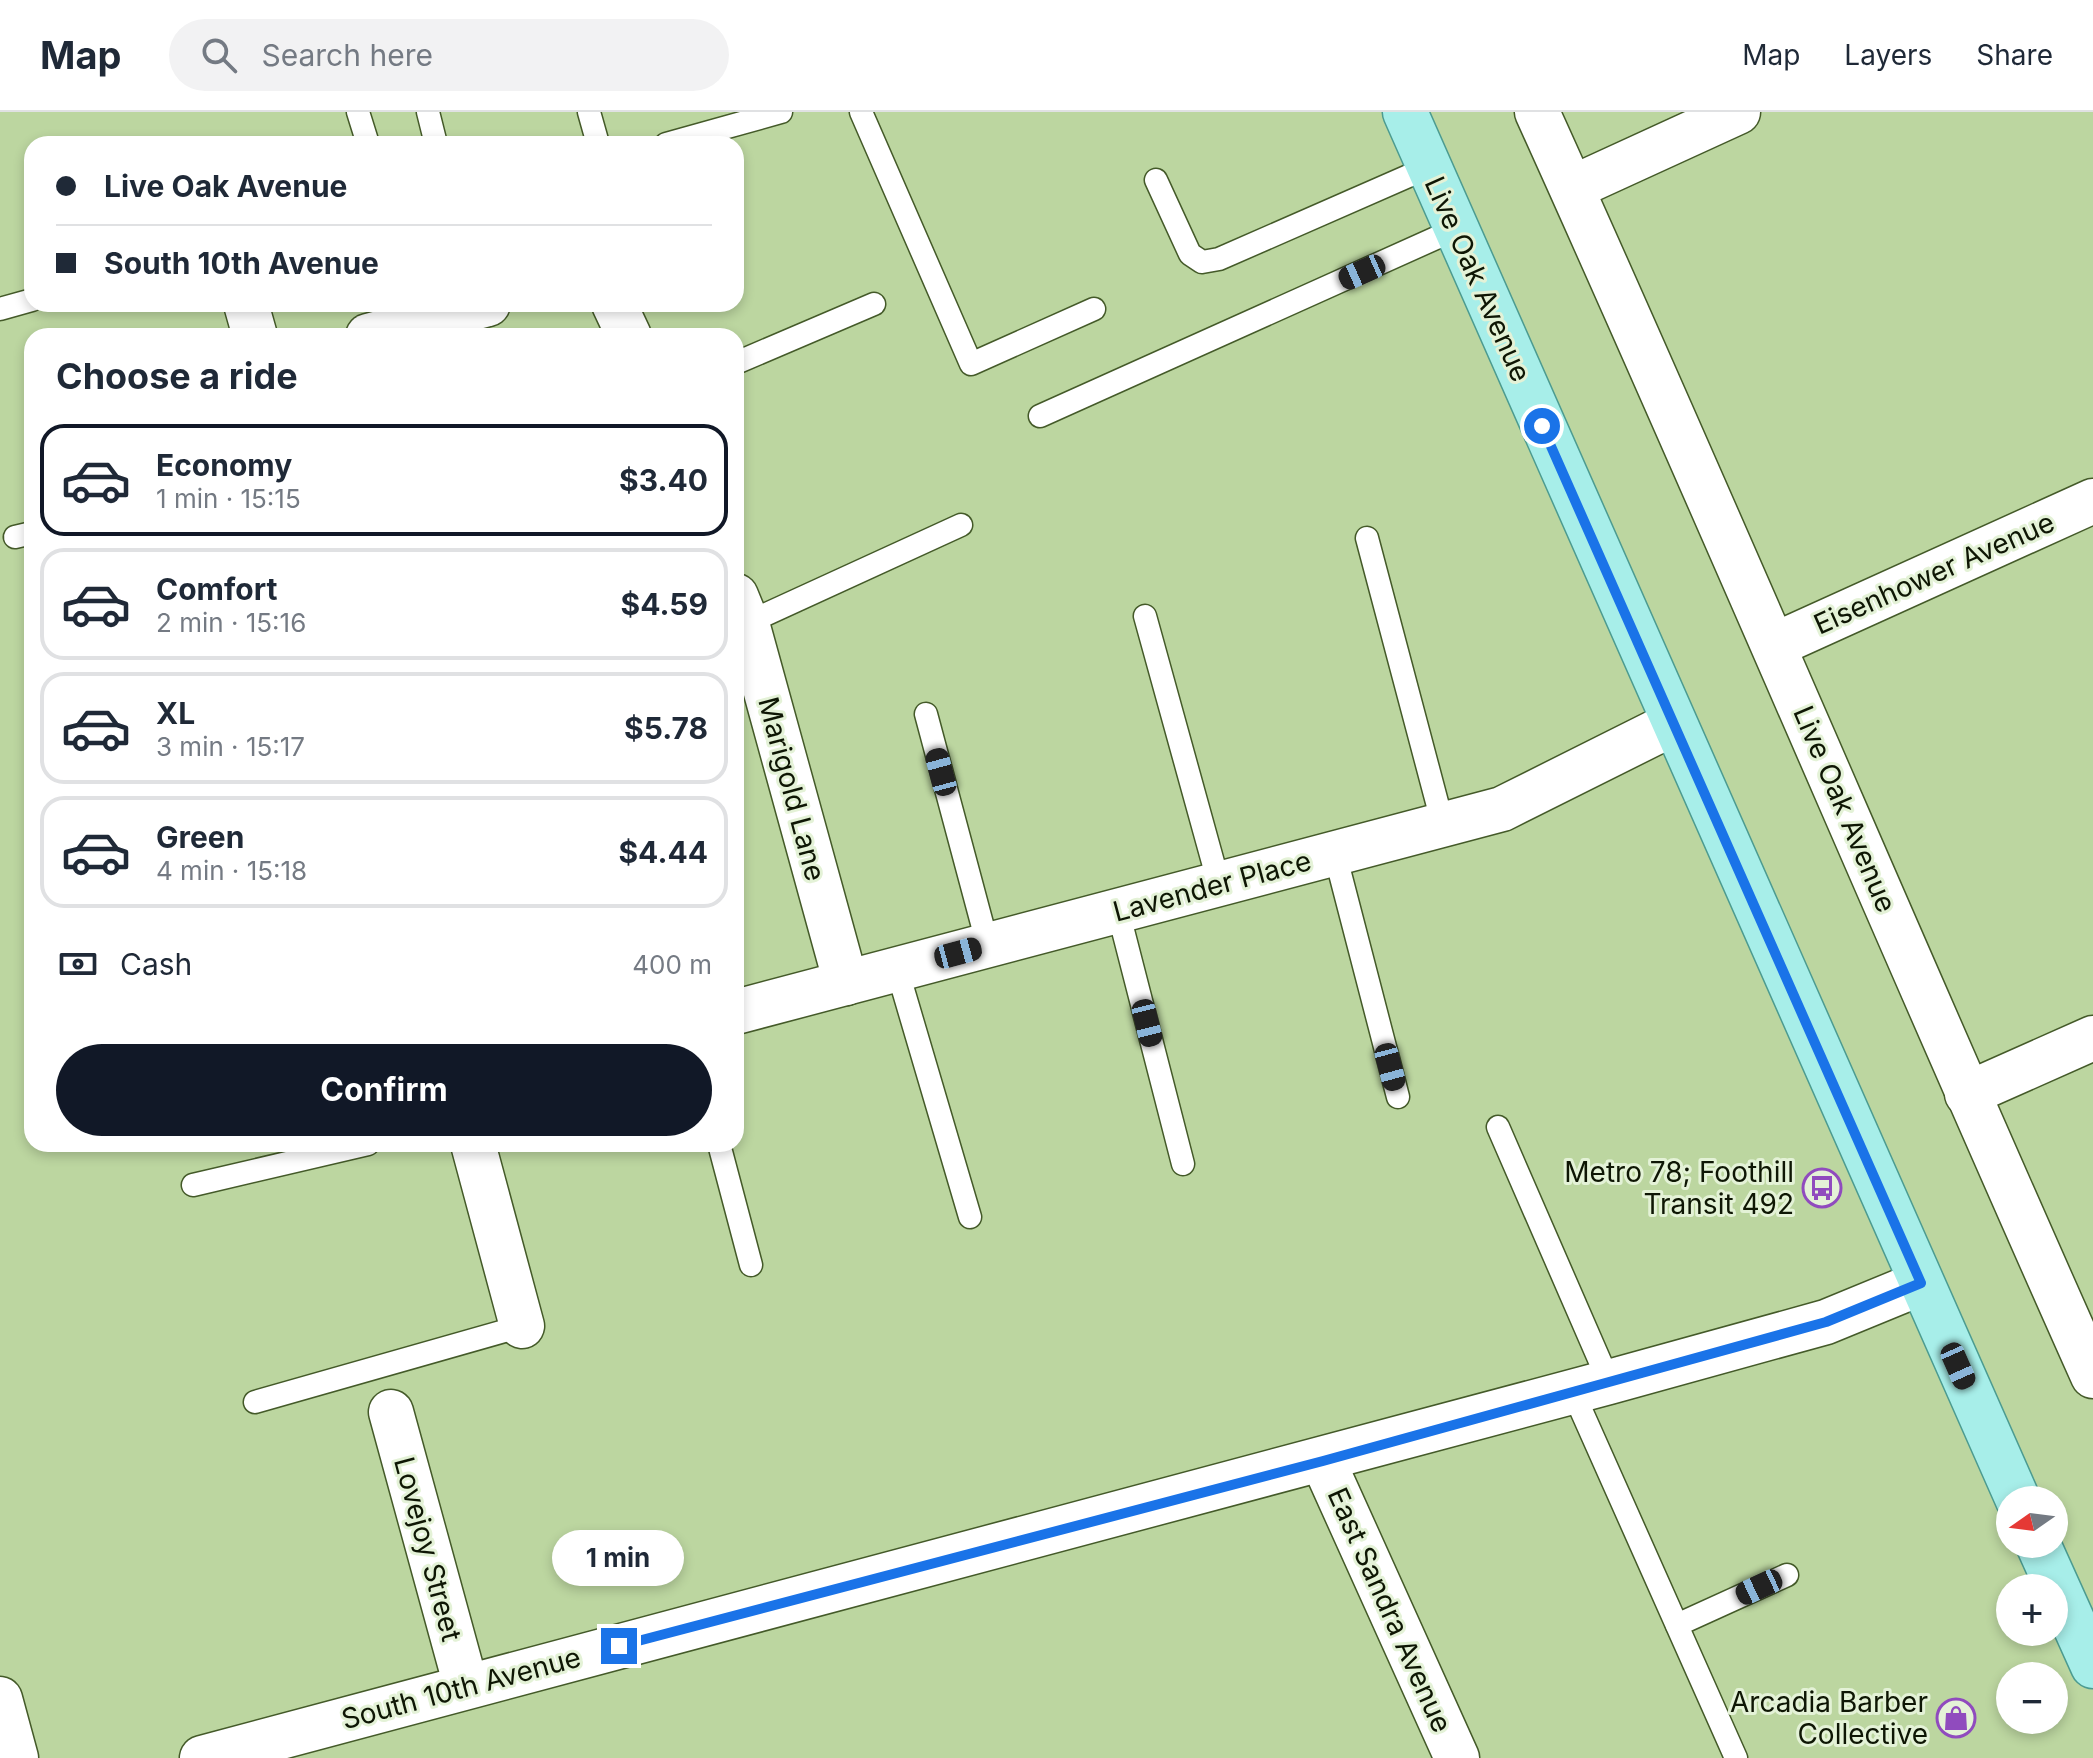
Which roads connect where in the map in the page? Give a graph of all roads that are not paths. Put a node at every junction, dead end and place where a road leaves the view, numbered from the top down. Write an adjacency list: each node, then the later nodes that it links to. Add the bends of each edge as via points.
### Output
1 (358, 112): 9 (lane)
2 (428, 112): 10 (lane)
3 (589, 112): 11 (lane)
4 (781, 112): 12 (lane)
5 (861, 112): 20 (lane, via 971,364)
6 (1405, 112): 13 (main road, Live Oak Avenue)
7 (1537, 112): 15 (street, Live Oak Avenue)
8 (1738, 112): 15 (street)
9 (366, 136)
10 (434, 136)
11 (596, 136)
12 (695, 136)
13 (1429, 167): 14 (lane, via 1202,262 1190,254); 16 (main road, Live Oak Avenue)
14 (1156, 180)
15 (1572, 188): 31 (street, Live Oak Avenue)
16 (1456, 229): 24 (lane); 33 (main road, Live Oak Avenue)
17 (24, 302): 19 (lane)
18 (874, 304): 23 (lane)
19 (0, 309)
20 (1094, 309)
21 (419, 313): 22 (street)
22 (386, 328)
23 (744, 360)
24 (1040, 416)
25 (2093, 501): 31 (street, Eisenhower Avenue)
26 (961, 525): 28 (lane)
27 (1367, 538): 34 (lane)
28 (744, 609)
29 (1145, 616): 36 (lane)
30 (744, 621): 40 (street, Marigold Lane)
31 (1775, 645): 43 (street, Live Oak Avenue)
32 (926, 714): 38 (lane)
33 (1674, 723): 34 (street, Lavender Place, via 1502,809); 53 (main road, Live Oak Avenue)
34 (1443, 825): 35 (street, Lavender Place)
35 (1335, 854): 36 (street, Lavender Place); 44 (lane)
36 (1219, 884): 37 (street, Lavender Place)
37 (1118, 911): 38 (street, Lavender Place); 49 (lane)
38 (988, 946): 39 (street, Lavender Place)
39 (897, 969): 40 (street, Lavender Place); 51 (lane)
40 (846, 983): 41 (street, Lavender Place)
41 (744, 1010)
42 (2093, 1038): 43 (street)
43 (1967, 1094): 55 (street, Live Oak Avenue)
44 (1398, 1097)
45 (1498, 1127): 56 (lane)
46 (334, 1152): 50 (lane)
47 (475, 1152): 54 (street)
48 (721, 1152): 52 (lane)
49 (1183, 1164)
50 (193, 1185)
51 (970, 1217)
52 (751, 1265)
53 (1921, 1283): 56 (street, South 10th Avenue, via 1826,1322); 60 (main road, Live Oak Avenue)
54 (522, 1326): 57 (lane)
55 (2093, 1376)
56 (1591, 1387): 59 (street, South 10th Avenue); 63 (lane)
57 (255, 1402)
58 (391, 1412): 65 (street, Lovejoy Street)
59 (1323, 1461): 65 (street, South 10th Avenue); 69 (street, East Sandra Avenue)
60 (2012, 1486)
61 (2044, 1558): 64 (main road)
62 (1787, 1575): 63 (lane)
63 (1677, 1625): 70 (lane)
64 (2093, 1666)
65 (466, 1686): 68 (street, South 10th Avenue)
66 (0, 1699): 67 (street)
67 (16, 1758)
68 (202, 1758)
69 (1457, 1758)
70 (1736, 1758)

